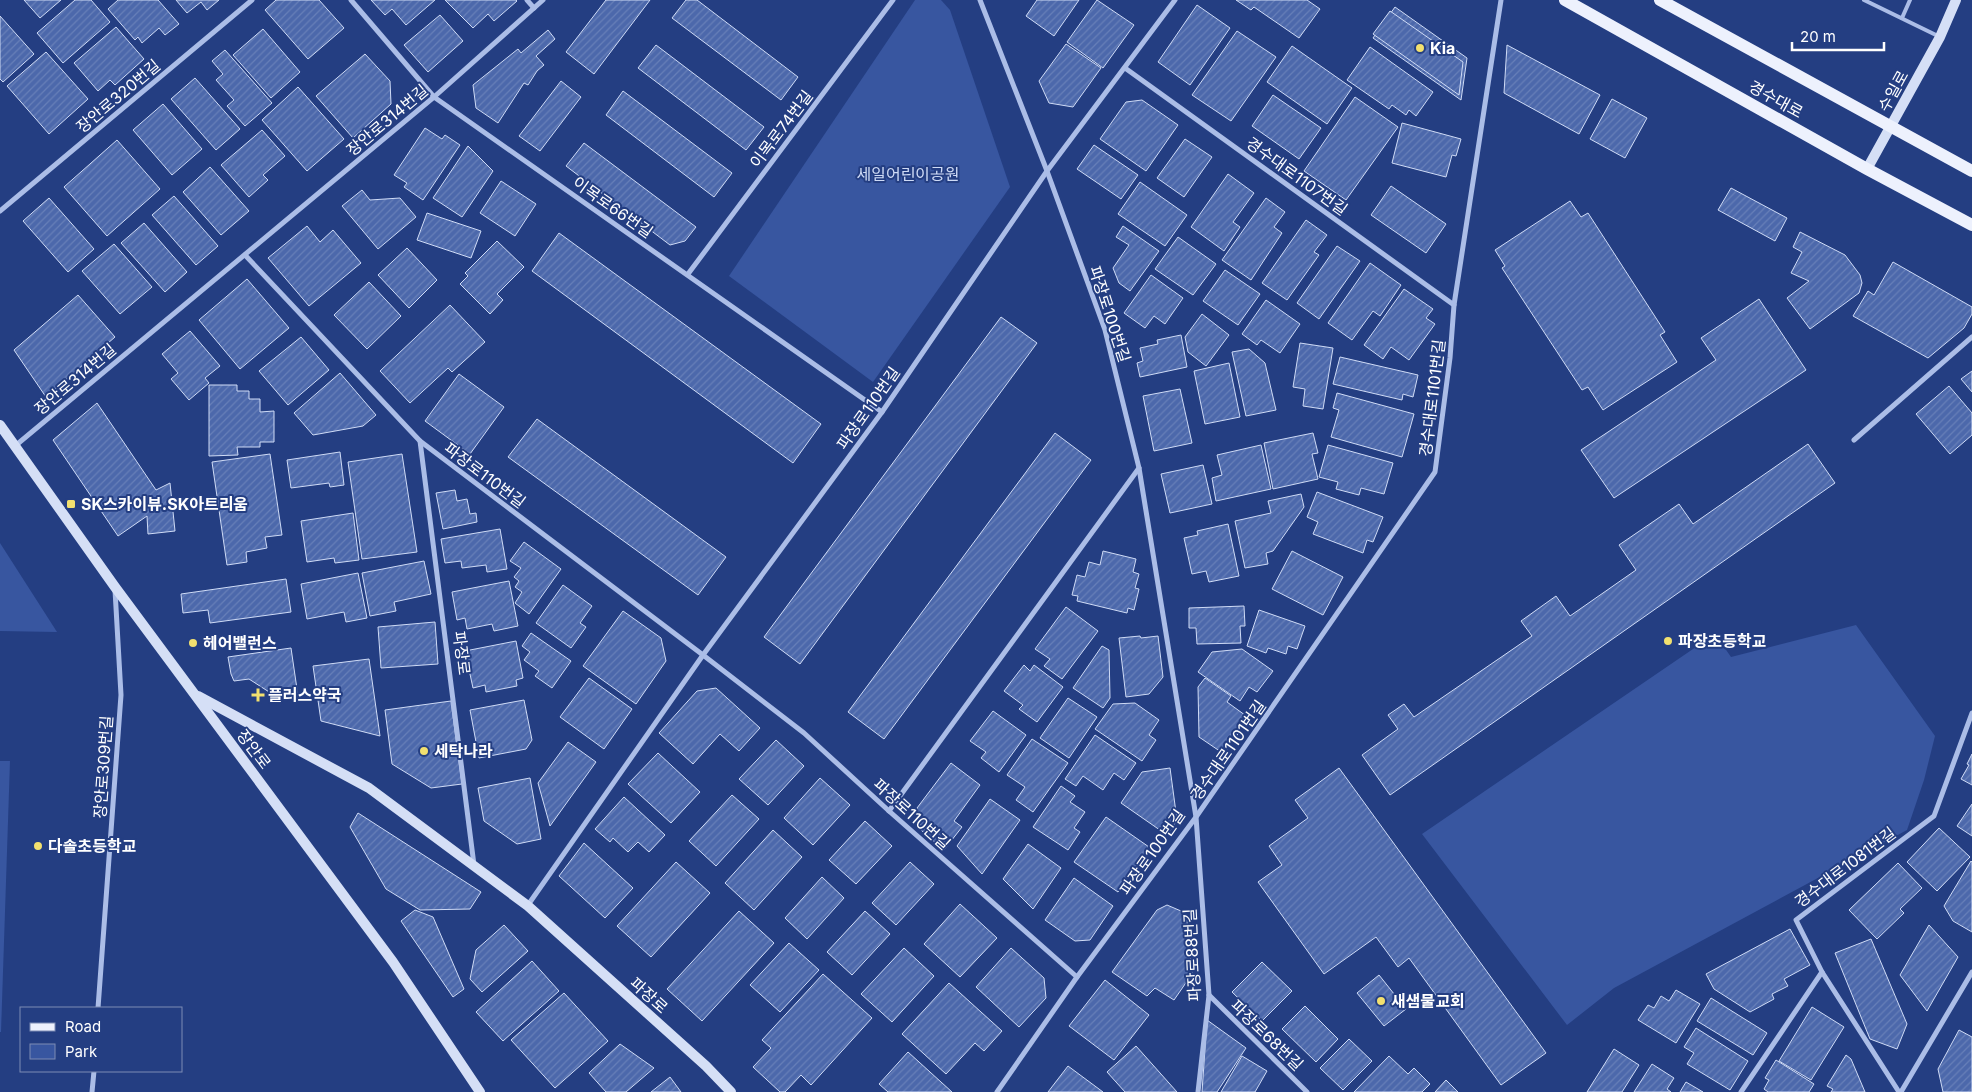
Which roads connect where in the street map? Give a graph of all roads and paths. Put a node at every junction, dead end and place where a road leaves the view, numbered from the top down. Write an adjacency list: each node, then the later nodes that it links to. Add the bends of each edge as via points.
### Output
1 (252, 0): 23 (street, 장안로320번길)
2 (351, 0): 18 (street, 이목로66번길)
3 (528, 0): 14 (street)
4 (543, 0): 14 (street, 장안로314번길)
5 (893, 0): 26 (street, 이목로74번길)
6 (980, 0): 21 (street)
7 (1175, 0): 17 (street)
8 (1501, 0): 27 (street, 경수대로1101번길)
9 (1565, 0): 20 (main road, 경수대로)
10 (1660, 0): 19 (main road, 경수대로)
11 (1864, 0): 15 (lane)
12 (1910, 0): 15 (lane)
13 (1956, 0): 16 (street, 수일로)
14 (534, 8): 18 (street, 장안로314번길)
15 (1902, 18): 16 (lane)
16 (1940, 37): 19 (street, 수일로)
17 (1126, 68): 21 (street); 27 (street, 경수대로1107번길)
18 (434, 97): 25 (street, 장안로314번길); 26 (street, 이목로66번길)
19 (1890, 127): 20 (street, 수일로); 22 (main road, 경수대로)
20 (1867, 169): 24 (main road, 경수대로)
21 (1047, 171): 29 (street, 파장로110번길); 34 (street, 파장로100번길, via 1105,330)
22 (1972, 171)
23 (0, 211)
24 (1972, 225)
25 (245, 255): 32 (street); 33 (street, 장안로314번길)
26 (688, 274): 29 (street, 이목로66번길)
27 (1454, 306): 40 (street, 경수대로1101번길, via 1435,472)
28 (1972, 337): 31 (street)
29 (882, 412): 36 (street, 파장로110번길)
30 (0, 425): 33 (street, 장안로)
31 (1854, 440)
32 (420, 441): 36 (street, 파장로110번길); 41 (street, 파장로)
33 (14, 446): 35 (street, 장안로)
34 (1139, 468): 39 (street); 40 (street, 파장로100번길)
35 (115, 587): 37 (street, 장안로); 47 (street, 장안로309번길, via 121,694)
36 (703, 655): 39 (street, 파장로110번길, via 804,733); 42 (street, 파장로110번길)
37 (195, 694): 41 (street, 파장로, via 368,788); 50 (street, 장안로, via 393,962)
38 (1972, 713): 43 (street, 경수대로1081번길, via 1934,816 1796,920)
39 (889, 811): 45 (street, 파장로110번길)
40 (1196, 817): 45 (street, 파장로100번길); 46 (street, 파장로88번길)
41 (474, 868): 42 (street, 파장로)
42 (528, 906): 51 (street, 파장로)
43 (1822, 972): 55 (street); 56 (street, 경수대로1081번길)
44 (1972, 972): 56 (street, 경수대로1081번길)
45 (1077, 977): 52 (street, 파장로100번길)
46 (1209, 995): 53 (street, 파장로88번길); 54 (street, 파장로68번길)
47 (98, 1007)
48 (94, 1072): 49 (street)
49 (92, 1092)
50 (480, 1092)
51 (731, 1092)
52 (997, 1092)
53 (1198, 1092)
54 (1307, 1092)
55 (1741, 1092)
56 (1900, 1092)

